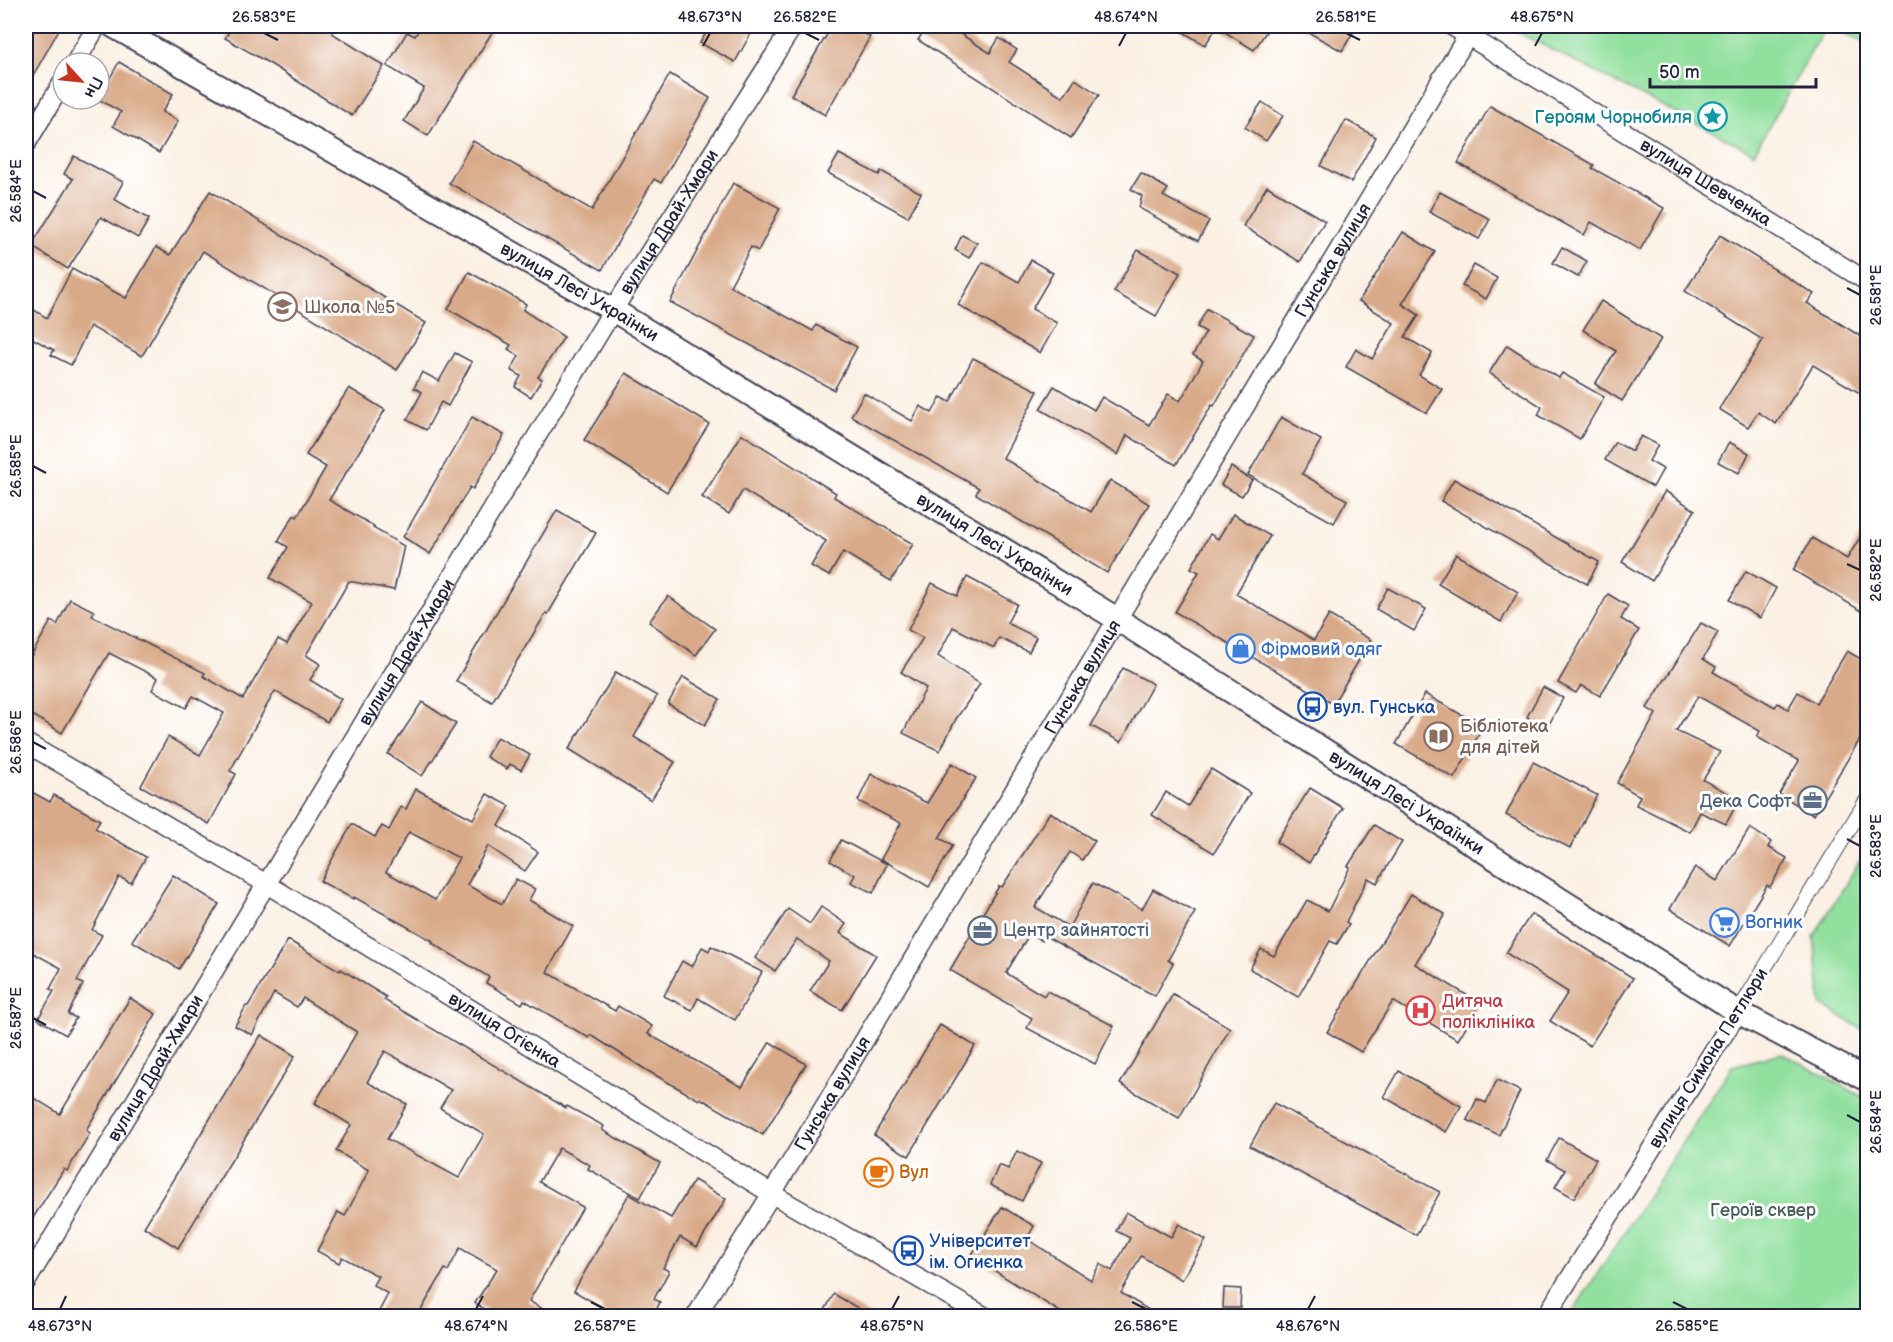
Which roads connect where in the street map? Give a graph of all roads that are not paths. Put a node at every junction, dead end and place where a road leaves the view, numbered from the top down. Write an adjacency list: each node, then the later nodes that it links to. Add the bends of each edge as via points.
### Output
1 (97, 26): 6 (street)
2 (113, 26): 10 (street, вулиця Лесі Українки)
3 (794, 26): 10 (street, вулиця Драй-Хмари)
4 (1452, 26): 5 (street, вулиця Шевченка)
5 (1468, 35): 9 (street, вулиця Шевченка); 11 (street, Гунська вулиця)
6 (82, 51)
7 (51, 102): 8 (street)
8 (26, 144)
9 (1868, 282)
10 (613, 310): 11 (street, вулиця Лесі Українки); 14 (street, вулиця Драй-Хмари)
11 (1117, 619): 15 (street, вулиця Лесі Українки); 17 (street, Гунська вулиця)
12 (26, 743): 14 (street, вулиця Огієнка)
13 (1868, 798): 15 (street, вулиця Симона Петлюри)
14 (265, 883): 17 (street, вулиця Огієнка); 18 (street, вулиця Драй-Хмари)
15 (1738, 1012): 16 (street, вулиця Лесі Українки); 21 (street, вулиця Симона Петлюри)
16 (1868, 1080)
17 (772, 1194): 19 (street, Гунська вулиця); 20 (street, вулиця Огієнка)
18 (26, 1282)
19 (696, 1317)
20 (984, 1317)
21 (1546, 1317)

